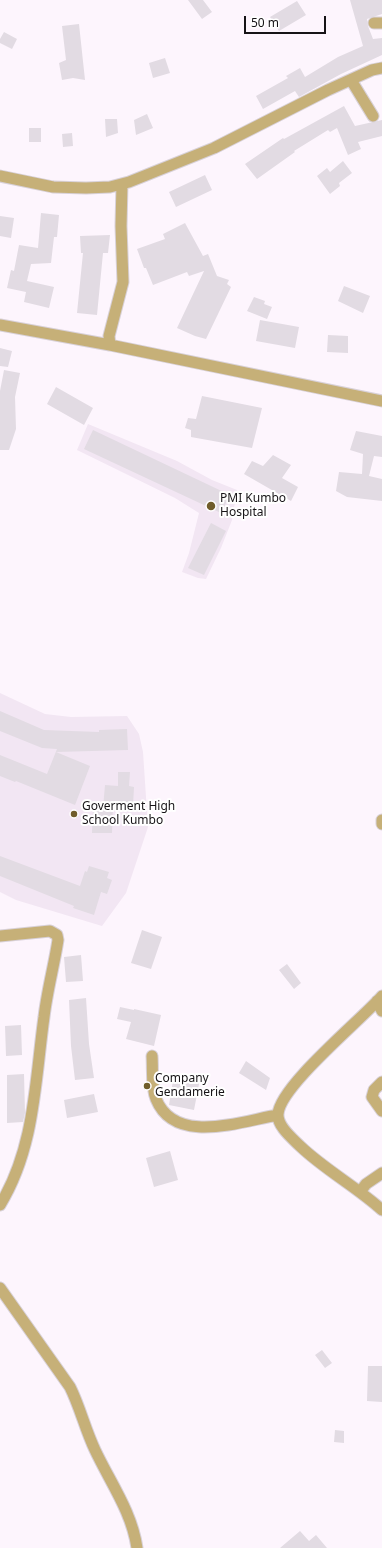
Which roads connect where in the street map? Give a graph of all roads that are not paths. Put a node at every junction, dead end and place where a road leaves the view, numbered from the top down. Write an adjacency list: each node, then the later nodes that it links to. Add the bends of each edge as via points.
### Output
1 (382, 68): 2 (street)
2 (351, 80): 3 (street); 5 (street, via 214,148)
3 (373, 116)
4 (0, 176): 5 (street, via 53,187 110,187)
5 (122, 184): 7 (street, via 123,282 109,336)
6 (0, 325): 7 (street)
7 (110, 345): 8 (street)
8 (382, 401)
9 (382, 820): 10 (street)
10 (382, 824)
11 (0, 936): 19 (street, via 50,931 57,935 58,940 44,1016 30,1125 16,1174)
12 (380, 1003): 16 (street, via 314,1063 286,1095)
13 (152, 1056): 16 (street, via 156,1098 166,1115 175,1122 196,1128 209,1128)
14 (382, 1082): 15 (street, via 374,1090 372,1097)
15 (382, 1111)
16 (278, 1116): 18 (street, via 285,1130 301,1147)
17 (381, 1171): 18 (street)
18 (360, 1192): 20 (street)
19 (0, 1205)
20 (382, 1210)
21 (0, 1288): 22 (street, via 77,1400 95,1449 129,1516)
22 (137, 1548)

